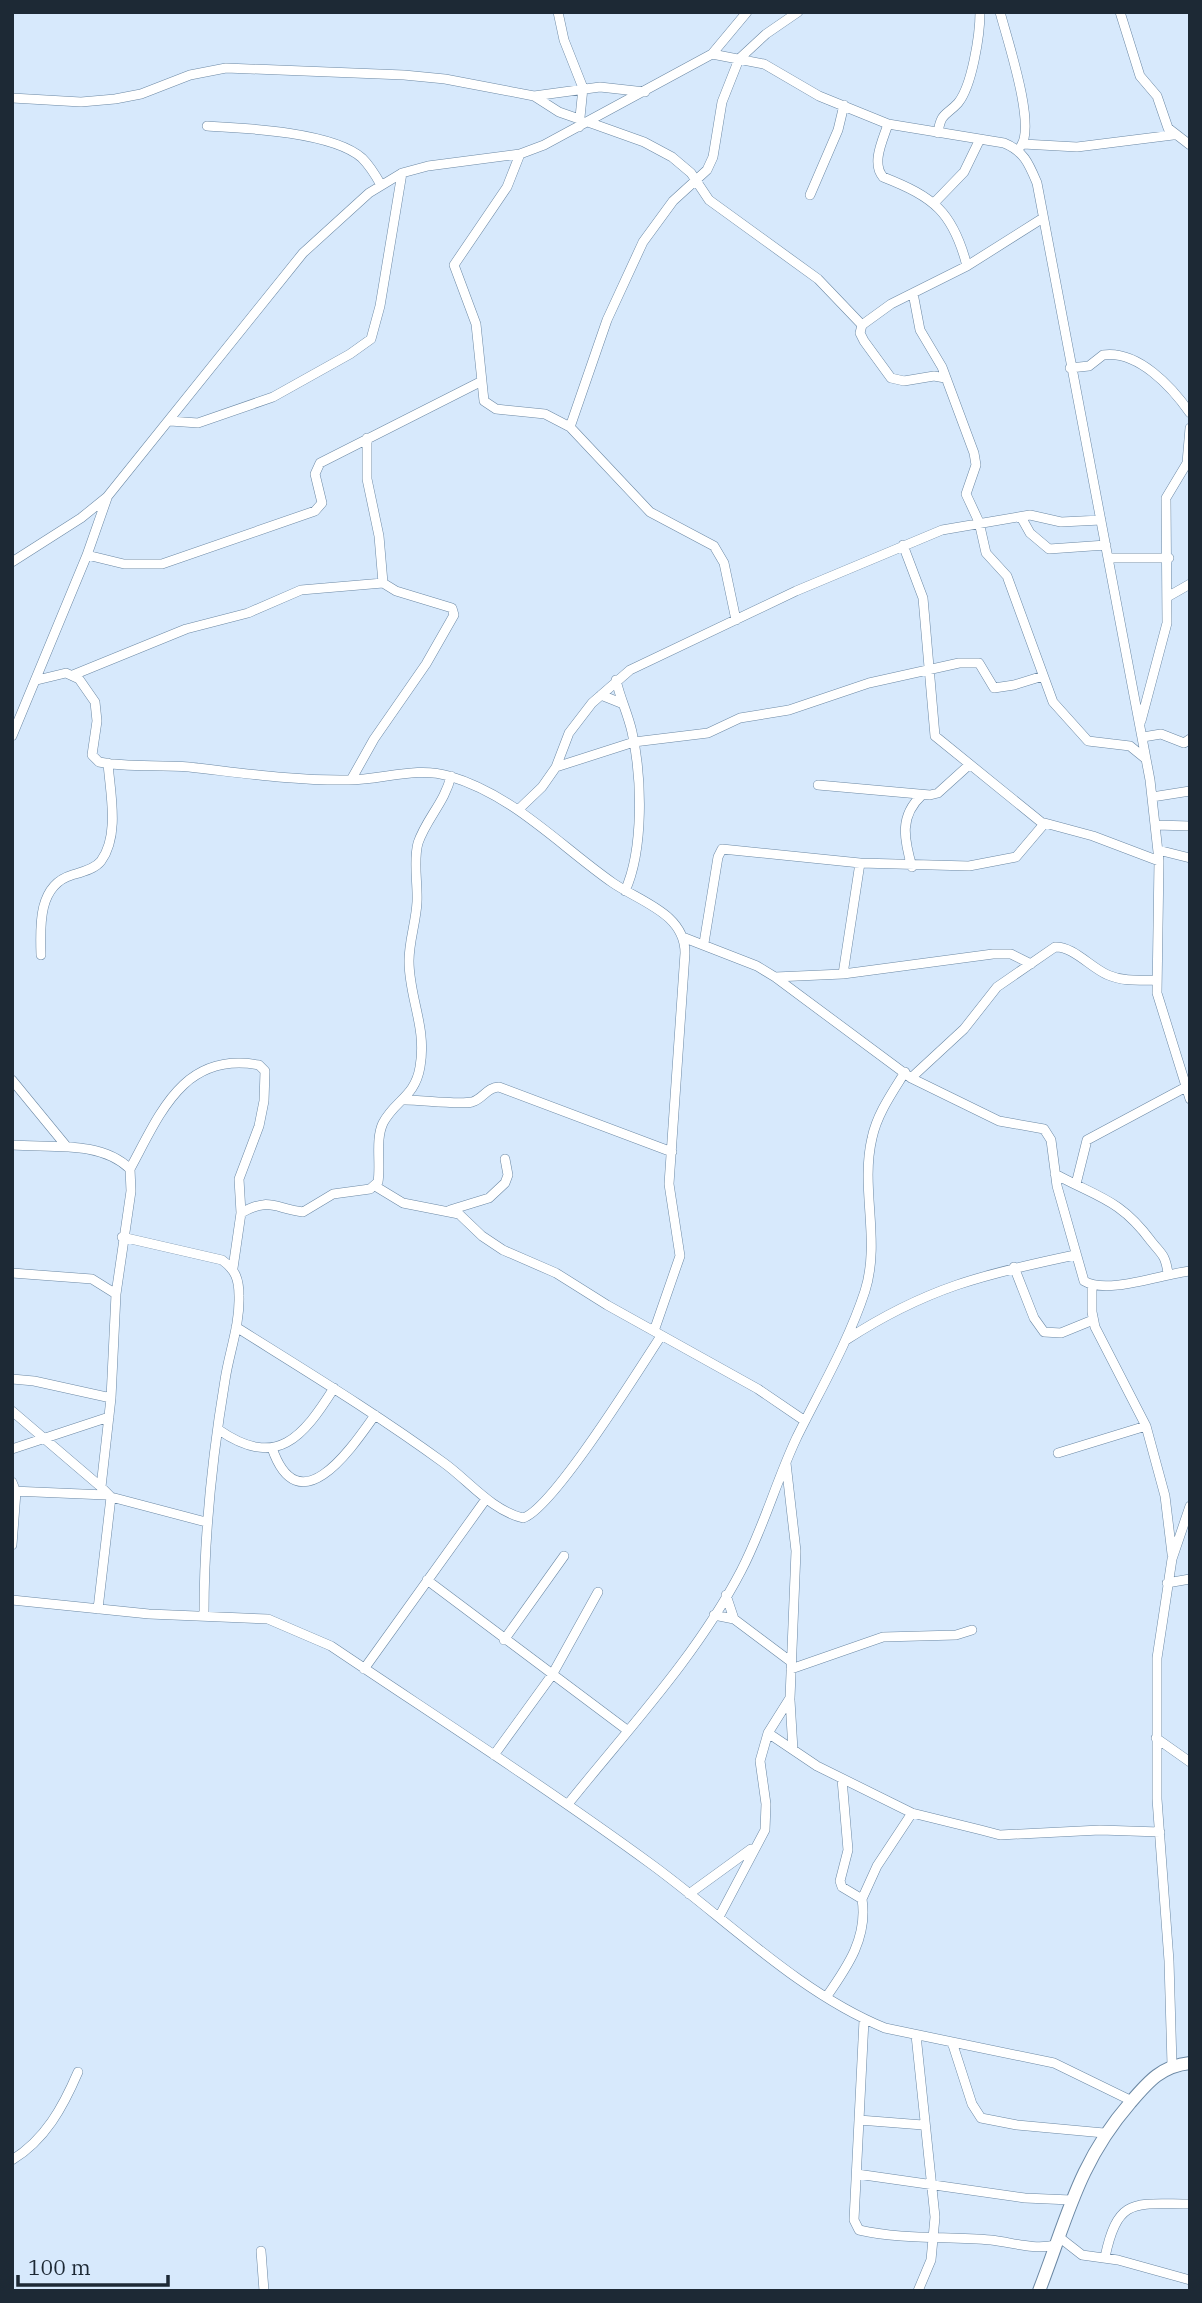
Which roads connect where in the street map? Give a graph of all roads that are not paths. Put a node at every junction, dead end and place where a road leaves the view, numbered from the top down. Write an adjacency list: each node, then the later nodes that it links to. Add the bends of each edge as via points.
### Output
1 (558, 12): 9 (street)
2 (747, 12): 7 (street)
3 (798, 12): 8 (street)
4 (980, 12): 17 (street, via 974,61 960,99 943,114)
5 (1000, 12): 21 (street, via 1021,97 1026,133)
6 (1120, 12): 18 (street, via 1140,76 1157,96)
7 (712, 54): 8 (street); 10 (street)
8 (739, 59): 13 (street, via 764,64); 24 (street, via 722,102 713,157)
9 (583, 88): 10 (street); 11 (street); 14 (street)
10 (645, 92): 14 (street)
11 (534, 96): 12 (street, via 445,79 226,68 115,99); 14 (street)
12 (12, 98)
13 (844, 105): 15 (street); 26 (street)
14 (582, 123): 22 (street); 24 (street, via 659,149)
15 (888, 124): 17 (street); 27 (street, via 878,155 879,172)
16 (207, 126): 25 (street, via 258,129 339,146 363,159)
17 (938, 133): 19 (street)
18 (1173, 135): 20 (street); 21 (street, via 1077,147)
19 (980, 139): 21 (street); 27 (street, via 964,172)
20 (1190, 145)
21 (1021, 146): 28 (street, via 1037,183)
22 (520, 154): 23 (street); 34 (street, via 507,187 454,265 476,324)
23 (402, 173): 25 (street); 36 (street, via 380,306 370,339 273,397 198,423)
24 (698, 181): 31 (street, via 709,200 818,279); 37 (street, via 673,201 643,242 607,320)
25 (381, 185): 36 (street, via 303,253)
26 (810, 195)
27 (935, 202): 29 (street, via 954,227)
28 (1043, 218): 29 (street); 32 (street)
29 (967, 266): 30 (street)
30 (913, 293): 31 (street); 33 (street, via 920,330)
31 (862, 326): 33 (street, via 864,341 891,377 904,381)
32 (1070, 368): 35 (street, via 1088,366 1103,355 1126,357 1168,386); 43 (street)
33 (945, 378): 44 (street, via 974,453 976,465 966,494)
34 (480, 382): 37 (street, via 484,401 496,409 536,411); 39 (street)
35 (1190, 413)
36 (170, 421): 41 (street)
37 (570, 427): 54 (street, via 650,512 714,546 724,564)
38 (1190, 428): 40 (street)
39 (367, 438): 47 (street, via 315,467 322,503 315,511 162,564 124,564); 51 (street, via 367,479 380,536)
40 (1189, 455): 49 (street, via 1184,472 1166,498)
41 (107, 497): 47 (street); 50 (street)
42 (1021, 517): 43 (street); 44 (street); 46 (street, via 1030,533 1049,549)
43 (1101, 520): 46 (street)
44 (979, 522): 45 (street); 57 (street, via 983,546 1007,576)
45 (903, 545): 54 (street); 55 (street, via 923,598)
46 (1106, 545): 48 (street)
47 (88, 555): 58 (street)
48 (1109, 558): 49 (street); 63 (street)
49 (1169, 558): 53 (street)
50 (12, 562)
51 (383, 583): 56 (street, via 301,590 248,613 166,636); 73 (street, via 452,608 454,615)
52 (1190, 584): 53 (street)
53 (1169, 596): 63 (street, via 1162,649)
54 (736, 620): 59 (street)
55 (929, 670): 57 (street, via 979,663 994,688); 67 (street, via 845,690 789,710 740,718 708,733); 70 (street, via 933,732)
56 (72, 675): 58 (street, via 60,673); 69 (street, via 85,685 98,711 92,755)
57 (1043, 676): 68 (street, via 1057,708 1088,741 1130,746)
58 (37, 680): 62 (street)
59 (616, 680): 60 (street); 61 (street)
60 (601, 695): 61 (street); 71 (street, via 569,733)
61 (621, 703): 67 (street)
62 (17, 713): 64 (street)
63 (1140, 723): 65 (street)
64 (12, 736)
65 (1143, 737): 66 (street, via 1161,734 1184,743); 68 (street)
66 (1190, 739)
67 (634, 742): 71 (street); 87 (street, via 637,853)
68 (1146, 759): 77 (street)
69 (107, 764): 73 (street); 90 (street, via 111,818 107,845 101,861 67,877 46,898 40,922)
70 (969, 765): 76 (street, via 938,793); 79 (street)
71 (556, 766): 78 (street)
72 (451, 776): 73 (street, via 413,773); 78 (street); 98 (street, via 443,801 418,844 417,906 409,962 422,1054 415,1086)
73 (351, 780)
74 (818, 785): 76 (street)
75 (1190, 791): 77 (street)
76 (922, 795): 86 (street, via 912,804 904,825)
77 (1152, 797): 80 (street)
78 (519, 809): 87 (street)
79 (1044, 824): 84 (street, via 1093,836); 86 (street, via 1023,853 1009,860 970,866)
80 (1156, 825): 81 (street); 82 (street)
81 (1190, 826)
82 (1158, 850): 83 (street); 84 (street)
83 (1190, 858)
84 (1158, 861): 94 (street)
85 (860, 863): 86 (street); 89 (street, via 722,849); 92 (street)
86 (912, 866)
87 (625, 891): 88 (street, via 671,919)
88 (685, 938): 89 (street); 101 (street)
89 (704, 943): 93 (street)
90 (41, 955)
91 (1031, 964): 92 (street, via 1011,954 993,954); 94 (street, via 1059,946 1121,980); 95 (street, via 997,987 964,1029)
92 (843, 974): 93 (street)
93 (775, 977): 95 (street)
94 (1157, 980): 97 (street, via 1164,1024)
95 (908, 1075): 104 (street, via 999,1121 1044,1129 1051,1140); 121 (street, via 879,1117 871,1139 870,1269)
96 (12, 1080): 100 (street)
97 (1188, 1090): 105 (street, via 1087,1140)
98 (405, 1100): 101 (street, via 467,1103 499,1087); 106 (street, via 391,1111 382,1127)
99 (12, 1145): 100 (street)
100 (67, 1147): 103 (street, via 106,1153)
101 (672, 1152): 120 (street, via 670,1199 680,1256)
102 (505, 1159): 107 (street, via 508,1175 497,1193)
103 (130, 1169): 108 (street, via 156,1121 188,1078 218,1067 259,1065 265,1071 264,1101 239,1179); 109 (street, via 131,1191)
104 (1055, 1174): 105 (street); 110 (street)
105 (1076, 1184): 115 (street, via 1114,1202 1137,1221 1163,1252)
106 (375, 1186): 107 (street, via 403,1203); 108 (street, via 333,1194 303,1212 268,1203)
107 (450, 1210): 120 (street, via 503,1250 556,1273)
108 (241, 1213): 111 (street)
109 (122, 1237): 111 (street, via 206,1254); 117 (street)
110 (1075, 1255): 112 (street); 116 (street, via 1084,1281)
111 (233, 1268): 119 (street, via 239,1298)
112 (1014, 1268): 118 (street, via 1044,1332 1061,1334); 121 (street, via 936,1290)
113 (1190, 1271): 115 (street)
114 (12, 1273): 117 (street, via 92,1279)
115 (1168, 1273): 116 (street)
116 (1092, 1286): 118 (street)
117 (116, 1294): 124 (street)
118 (1094, 1320): 129 (street)
119 (236, 1328): 123 (street); 130 (street)
120 (658, 1334): 128 (street, via 758,1389); 138 (street, via 595,1439 530,1516 515,1517)
121 (846, 1340): 128 (street)
122 (12, 1379): 124 (street)
123 (334, 1388): 126 (street); 132 (street, via 306,1430 289,1443)
124 (111, 1398): 127 (street)
125 (12, 1412): 131 (street)
126 (375, 1416): 132 (street, via 347,1455 318,1479 307,1482 288,1477); 138 (street, via 447,1465)
127 (109, 1417): 131 (street); 137 (street)
128 (805, 1421): 135 (street)
129 (1146, 1426): 134 (street); 143 (street, via 1165,1496)
130 (219, 1430): 132 (street, via 243,1444); 140 (street)
131 (48, 1439): 133 (street); 137 (street)
132 (272, 1448)
133 (12, 1449)
134 (1058, 1452)
135 (785, 1462): 148 (street, via 757,1537); 156 (street, via 796,1552)
136 (14, 1488): 137 (street); 141 (street)
137 (106, 1493): 140 (street); 150 (street)
138 (486, 1499): 145 (street)
139 (1190, 1506): 143 (street)
140 (206, 1522): 151 (street)
141 (12, 1545)
142 (564, 1556): 155 (street)
143 (1172, 1559): 146 (street)
144 (1190, 1579): 146 (street)
145 (427, 1580): 155 (street); 157 (street)
146 (1167, 1583): 162 (street, via 1157,1658)
147 (598, 1592): 158 (street)
148 (726, 1595): 152 (street); 153 (street)
149 (12, 1600): 150 (street)
150 (98, 1609): 151 (street)
151 (204, 1614): 157 (street, via 256,1617 289,1625)
152 (714, 1615): 153 (street); 160 (street)
153 (733, 1619): 156 (street)
154 (972, 1630): 156 (street, via 956,1635 883,1637)
155 (504, 1640): 158 (street)
156 (791, 1665): 159 (street)
157 (364, 1669): 164 (street)
158 (552, 1675): 160 (street); 164 (street)
159 (790, 1698): 161 (street); 163 (street)
160 (628, 1730): 167 (street)
161 (768, 1733): 163 (street); 170 (street, via 759,1772 767,1817)
162 (1156, 1738): 165 (street); 169 (street)
163 (793, 1750): 166 (street)
164 (494, 1755): 167 (street)
165 (1190, 1762)
166 (842, 1779): 168 (street); 172 (street, via 848,1850 839,1881)
167 (568, 1804): 171 (street)
168 (912, 1813): 169 (street, via 1000,1835); 172 (street, via 877,1866)
169 (1160, 1832): 179 (street)
170 (755, 1845): 171 (street); 173 (street)
171 (689, 1894): 173 (street)
172 (862, 1899): 174 (street, via 854,1955)
173 (719, 1917): 174 (street)
174 (827, 1996): 175 (street)
175 (864, 2020): 176 (street); 182 (street)
176 (916, 2035): 177 (street); 183 (street)
177 (952, 2042): 181 (street, via 1054,2063); 184 (street, via 981,2118)
178 (1190, 2063): 179 (street)
179 (1172, 2065): 181 (street, via 1155,2075)
180 (78, 2072): 185 (street, via 64,2105 46,2130)
181 (1132, 2101): 184 (street)
182 (859, 2120): 183 (street); 186 (street)
183 (923, 2125): 187 (street)
184 (1104, 2133): 188 (street)
185 (12, 2160)
186 (856, 2174): 187 (street); 190 (street, via 854,2220 859,2230)
187 (931, 2185): 188 (street); 190 (street)
188 (1071, 2200): 191 (street)
189 (1190, 2204): 193 (street, via 1146,2204 1128,2209 1116,2220)
190 (934, 2238): 191 (street, via 990,2240 1035,2249); 196 (street)
191 (1058, 2241): 193 (street, via 1082,2255); 197 (street)
192 (261, 2250): 195 (street)
193 (1105, 2257): 194 (street)
194 (1190, 2280)
195 (264, 2291)
196 (918, 2291)
197 (1039, 2291)

